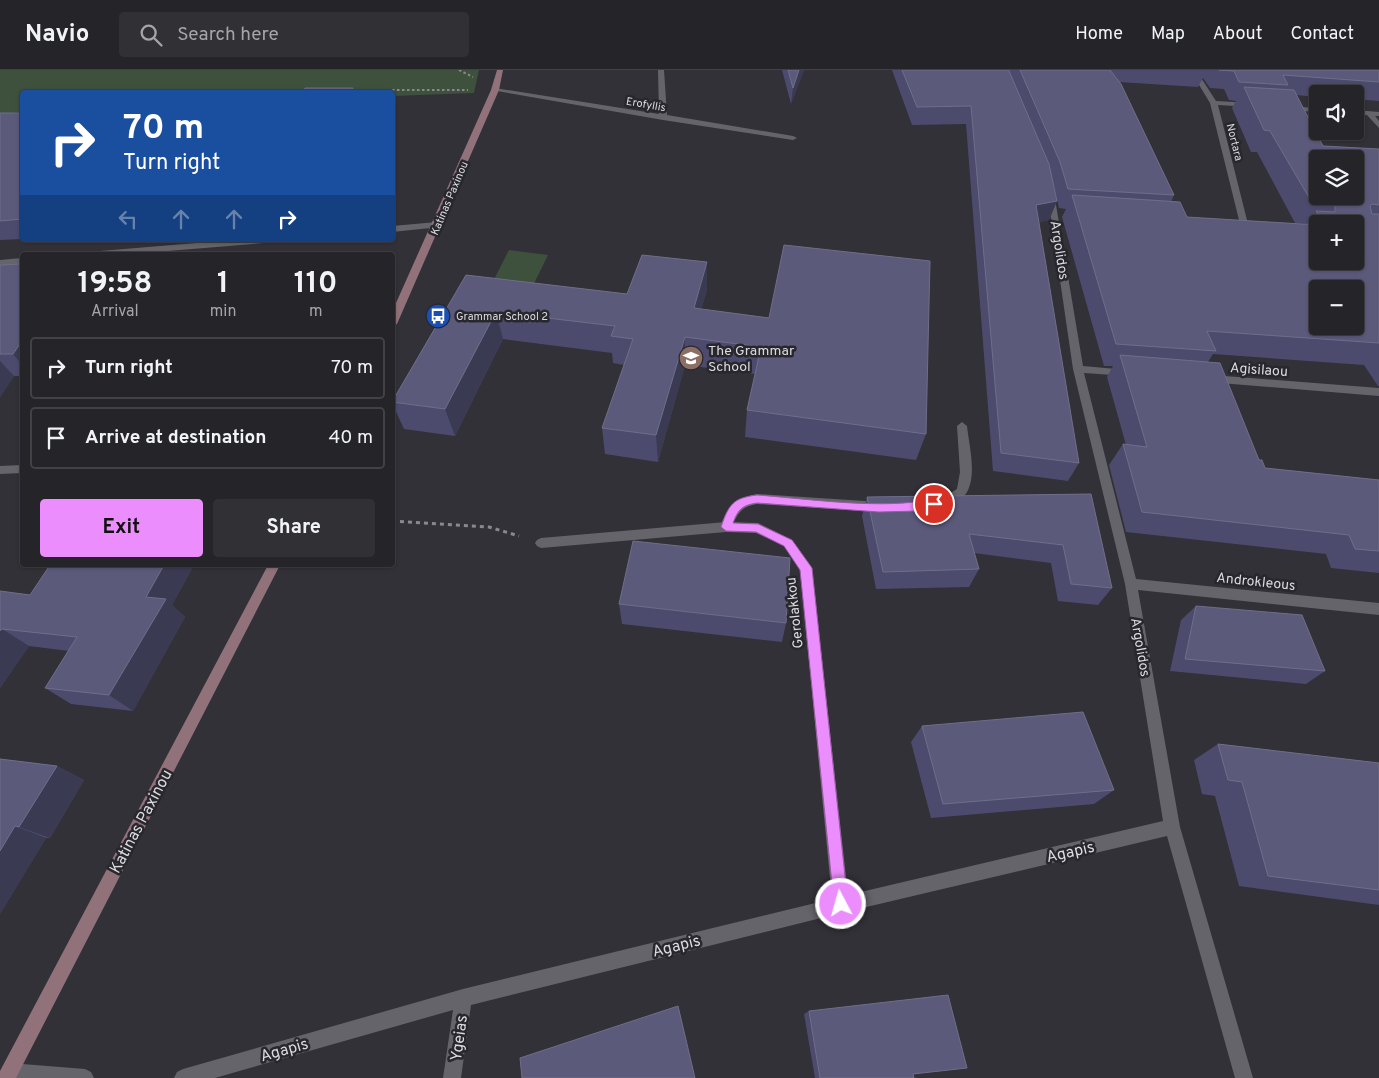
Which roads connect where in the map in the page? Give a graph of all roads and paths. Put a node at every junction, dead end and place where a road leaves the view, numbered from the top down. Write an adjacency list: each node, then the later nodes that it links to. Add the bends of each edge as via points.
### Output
1 (500, 70): 5 (street, Katinas Paxinou)
2 (661, 70): 13 (street)
3 (1193, 70): 6 (street, Nortara)
4 (345, 90): 5 (path)
5 (495, 90): 13 (street, Erofyllis); 18 (street, Katinas Paxinou)
6 (1214, 103): 7 (street); 17 (street, Nortara, via 1249,224)
7 (1261, 106)
8 (1280, 107): 9 (street)
9 (1309, 109)
10 (1364, 113): 11 (street)
11 (1369, 113): 12 (street); 14 (street)
12 (1379, 114)
13 (663, 118): 15 (street, Erofyllis)
14 (1379, 126)
15 (793, 138)
16 (1048, 182): 25 (street, Argolidos, via 1059,212)
17 (1235, 223)
18 (437, 225): 19 (street); 24 (street, Katinas Paxinou)
19 (395, 229)
20 (241, 242): 21 (street)
21 (123, 252)
22 (20, 261): 23 (street)
23 (0, 262)
24 (395, 317)
25 (1078, 369): 26 (street); 38 (street, Argolidos)
26 (1136, 374)
27 (1204, 379): 28 (street, Agisilaou)
28 (1379, 392)
29 (962, 426): 32 (street, via 966,472 962,491 949,500)
30 (20, 469): 31 (street)
31 (0, 470)
32 (926, 505)
33 (889, 507): 35 (street, via 757,499 743,501 732,510)
34 (395, 521): 36 (path, via 489,527)
35 (726, 527): 36 (street, Gerolakkou); 41 (street, Gerolakkou, via 758,528 788,543 806,568)
36 (541, 543)
37 (273, 567): 43 (street, Katinas Paxinou)
38 (1131, 584): 39 (street, Androkleous); 40 (street, Argolidos)
39 (1379, 609)
40 (1172, 827): 41 (street, Agapis); 47 (street, Argolidos)
41 (841, 904): 42 (street, Agapis)
42 (463, 998): 45 (street, Agapis); 46 (street, Ygeias)
43 (8, 1075): 44 (street)
44 (85, 1078)
45 (183, 1078)
46 (452, 1078)
47 (1244, 1078)

